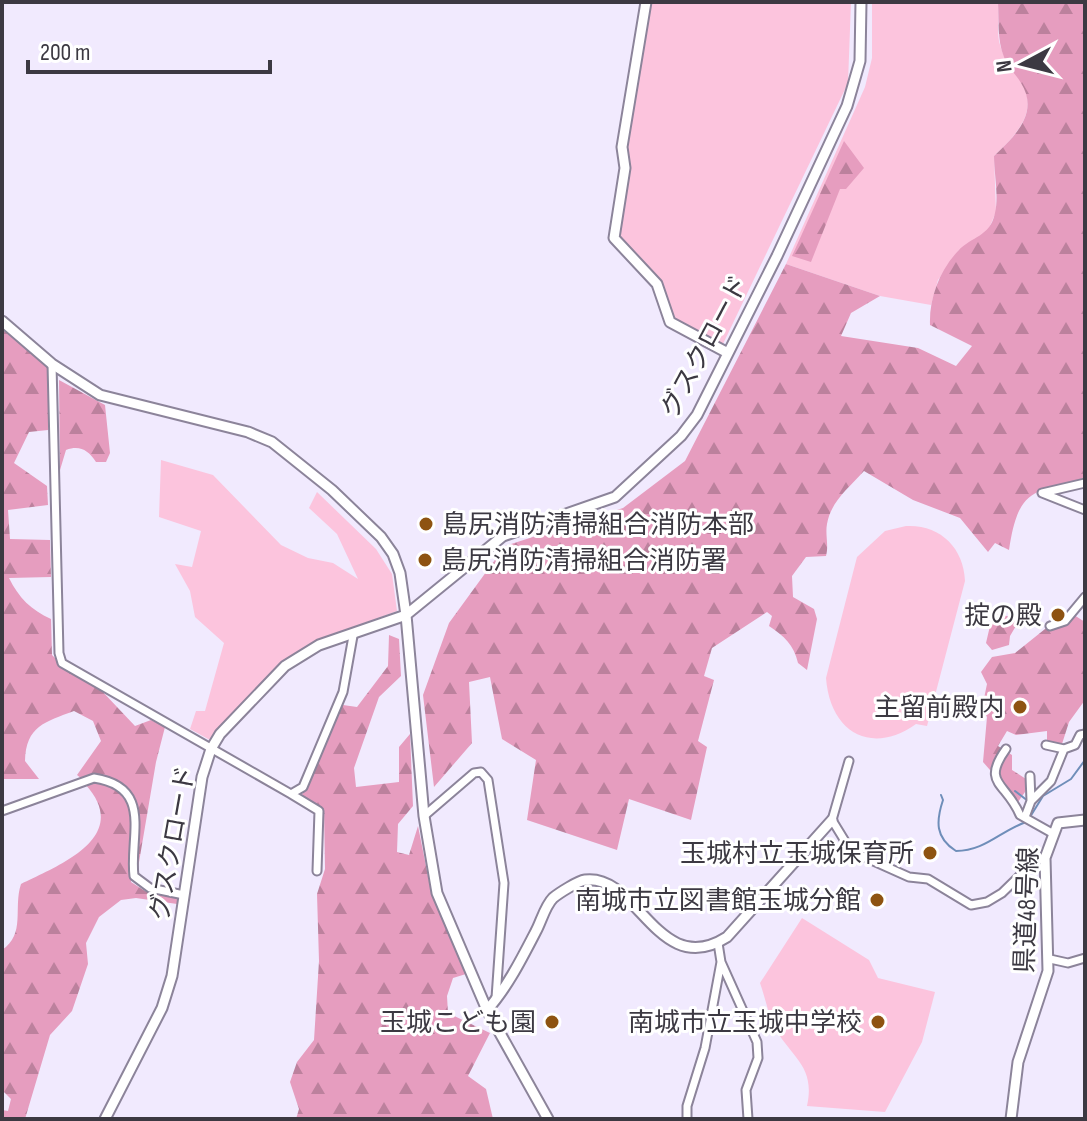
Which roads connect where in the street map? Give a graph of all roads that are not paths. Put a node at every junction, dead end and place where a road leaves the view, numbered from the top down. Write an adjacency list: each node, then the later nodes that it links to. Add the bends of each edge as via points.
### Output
1 (646, 2): 4 (street, via 622,147 625,168 614,238 657,284 670,322)
2 (861, 2): 4 (street, グスクロード, via 859,73 847,106)
3 (2, 321): 5 (street)
4 (726, 352): 9 (street, グスクロード, via 689,426 633,484 603,503 503,536)
5 (52, 364): 9 (street, via 100,395 272,442 381,537 400,573); 14 (street, via 62,663)
6 (1085, 483): 7 (street, via 1042,493)
7 (1085, 510)
8 (1085, 597): 10 (street, via 1065,621)
9 (406, 615): 11 (street, グスクロード); 22 (street)
10 (1050, 626)
11 (353, 636): 14 (street, グスクロード, via 319,645 285,666); 19 (street, via 343,692 303,787)
12 (1085, 734): 16 (street)
13 (1046, 745): 16 (street)
14 (211, 749): 19 (street); 29 (street, グスクロード)
15 (1006, 749): 24 (street, via 992,771)
16 (1064, 749): 20 (street, via 1051,781)
17 (849, 761): 23 (street)
18 (1030, 776): 20 (street)
19 (291, 794): 28 (street, via 319,811)
20 (1031, 801): 24 (street)
21 (2, 811): 29 (street, via 94,778 106,780 119,787 136,811 134,876 150,888)
22 (424, 816): 34 (street, via 474,773 481,772 488,780 504,883); 35 (street, via 437,893)
23 (832, 820): 27 (street, via 851,851 909,877 928,879 971,905 995,897); 30 (street)
24 (1027, 820): 26 (street)
25 (1085, 820): 26 (street, 県道48号線, via 1065,820)
26 (1052, 833): 27 (street, 県道48号線)
27 (1045, 858): 32 (street, 県道48号線)
28 (317, 871)
29 (184, 895): 36 (street, グスクロード, via 162,1008)
30 (718, 943): 33 (street); 34 (street, via 688,947 668,940 624,896 585,880 552,899)
31 (1085, 958): 32 (street, via 1068,963)
32 (1050, 959): 40 (street, 県道48号線, via 1018,1062)
33 (721, 962): 38 (street); 39 (street, via 757,1042 758,1058 746,1090)
34 (496, 1000): 35 (street)
35 (487, 1010): 37 (street)
36 (105, 1119)
37 (548, 1119)
38 (687, 1119)
39 (748, 1119)
40 (1011, 1119)

